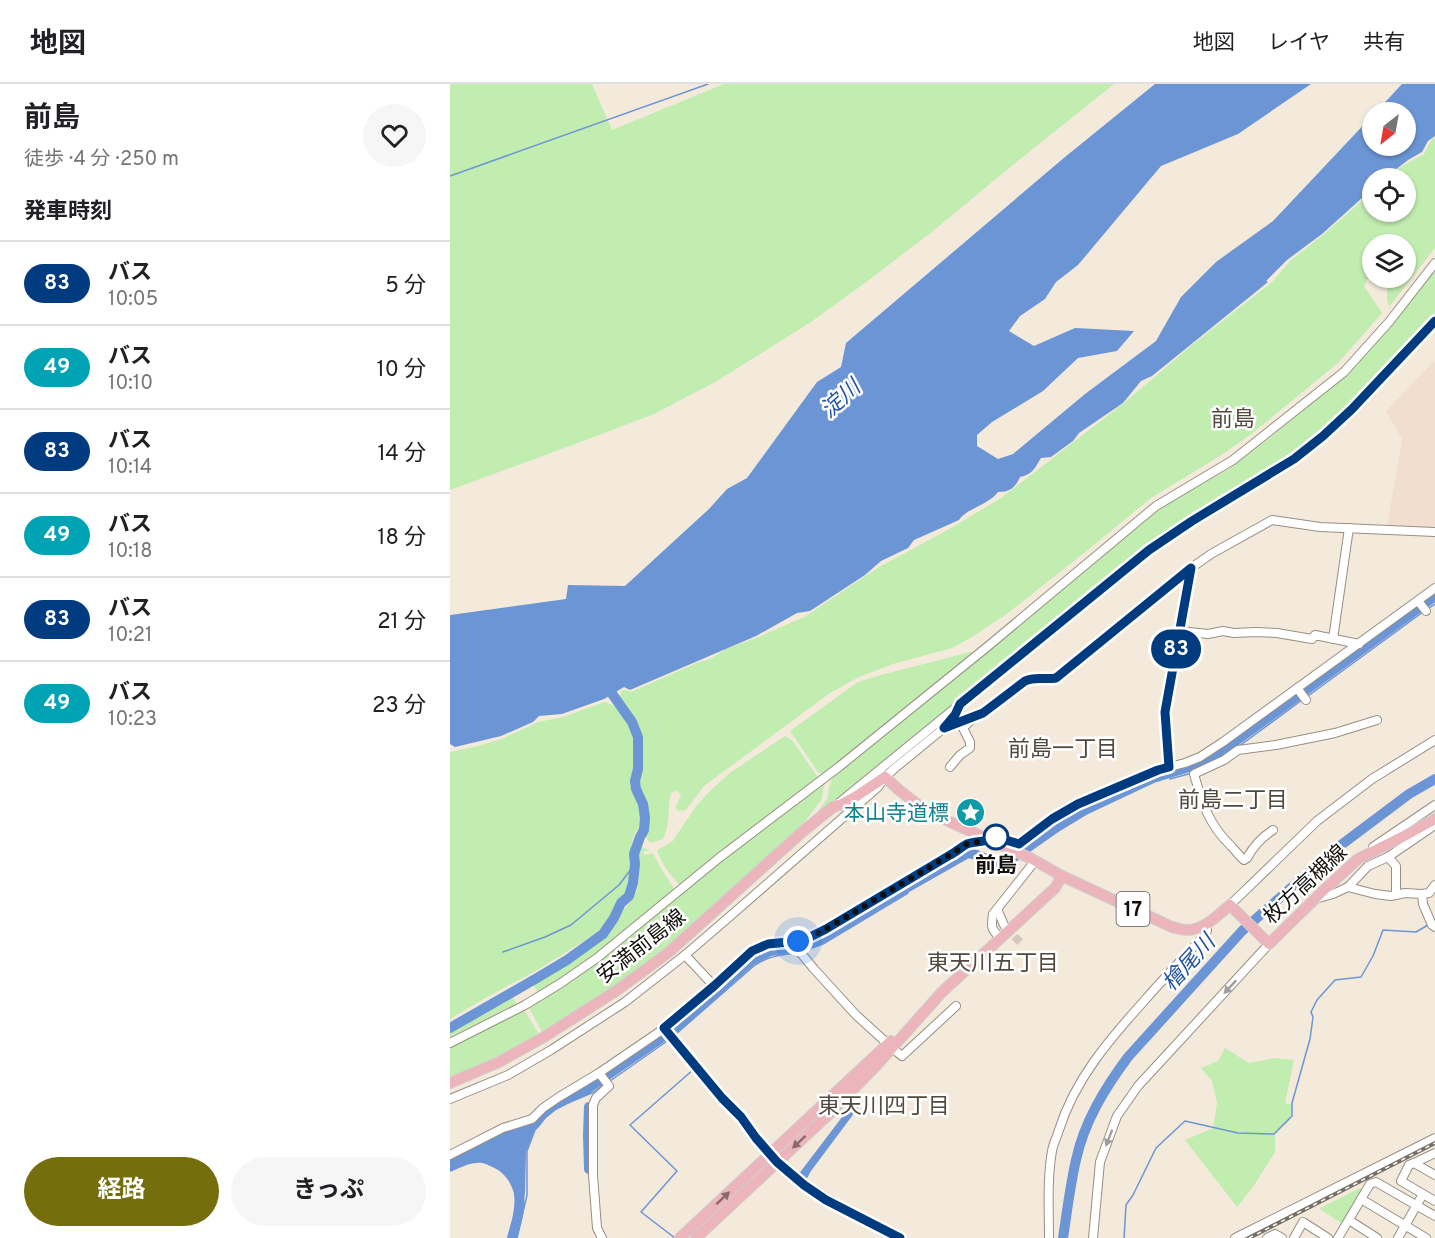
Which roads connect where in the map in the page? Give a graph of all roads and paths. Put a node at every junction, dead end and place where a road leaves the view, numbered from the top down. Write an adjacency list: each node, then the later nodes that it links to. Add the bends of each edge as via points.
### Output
1 (1435, 263): 52 (street, via 1344,372 1233,460 1156,506 840,766 711,864 597,958 525,1005)
2 (1435, 321): 14 (street, via 1352,409 1294,459 1149,550)
3 (1349, 528): 4 (street); 5 (street, via 1272,520); 10 (street)
4 (1435, 532)
5 (1191, 568): 9 (street); 15 (street, via 1056,678 1031,678)
6 (1435, 588): 7 (street)
7 (1418, 601): 8 (street); 11 (street)
8 (1426, 611)
9 (1180, 631): 10 (street, via 1277,633 1312,639 1316,635); 21 (street, via 1165,712)
10 (1333, 639): 11 (street)
11 (1359, 644): 12 (street)
12 (1297, 688): 13 (street); 19 (street)
13 (1306, 700)
14 (960, 704): 17 (street); 25 (street)
15 (974, 716): 17 (street); 20 (street, via 963,728 970,748)
16 (1377, 720): 22 (street, via 1335,733 1238,750)
17 (944, 728): 23 (street)
18 (1435, 740): 40 (street, via 1372,779 1317,821)
19 (1200, 757): 21 (street); 22 (street)
20 (950, 767)
21 (1169, 767): 30 (street, via 1078,804)
22 (1206, 768): 28 (street, via 1194,774 1202,805 1213,825 1244,860)
23 (885, 777): 25 (main road); 29 (main road, 17, via 921,807); 48 (street)
24 (1435, 805): 32 (street)
25 (833, 807): 55 (main road, 安満前島線, via 668,953 616,991 499,1062)
26 (1435, 819): 32 (main road, 枚方高槻線)
27 (1435, 825): 31 (street)
28 (1273, 830)
29 (992, 841): 30 (street, via 999,837); 33 (main road, 17); 46 (street, via 965,845 826,929)
30 (1022, 843): 33 (street)
31 (1388, 856): 36 (street, via 1368,866); 38 (street, via 1396,866)
32 (1358, 859): 39 (main road, 枚方高槻線)
33 (1033, 860): 34 (main road, 17); 41 (street)
34 (1062, 876): 42 (main road, 17, via 1172,927 1186,930); 45 (main road, via 1055,888)
35 (1435, 885): 37 (street, via 1429,893)
36 (1348, 887): 38 (street); 39 (street)
37 (1422, 894): 38 (street); 44 (street)
38 (1396, 895)
39 (1315, 899): 47 (main road, 枚方高槻線)
40 (1233, 908): 42 (main road, 枚方高槻線); 47 (main road, 枚方高槻線)
41 (997, 909): 43 (street); 45 (street, via 992,924 994,933)
42 (1206, 924): 74 (street, via 1206,934 1097,1056 1065,1111 1052,1150)
43 (1004, 925)
44 (1435, 927)
45 (1000, 937): 53 (main road)
46 (798, 941): 49 (street, via 768,944 752,951); 53 (street, via 800,952 856,1015)
47 (1265, 941): 75 (street, one-way to 75, via 1138,1086 1118,1116 1100,1162)
48 (685, 955): 49 (street); 56 (street, via 625,1002 552,1050 508,1076)
49 (714, 986): 51 (street)
50 (956, 1006): 53 (street, via 902,1056)
51 (664, 1028): 54 (street); 60 (street)
52 (450, 1043)
53 (890, 1046): 60 (main road, via 828,1115)
54 (600, 1074): 59 (street, via 559,1097 532,1119 503,1128); 70 (street, via 609,1086 593,1105 593,1175 597,1228)
55 (450, 1083)
56 (450, 1099)
57 (1435, 1138): 76 (street)
58 (1435, 1153): 61 (street)
59 (450, 1155)
60 (774, 1158): 71 (main road, one-way to 60); 72 (main road); 73 (street, via 826,1200)
61 (1414, 1162): 62 (street); 63 (street, via 1401,1181)
62 (1435, 1175)
63 (1423, 1194): 65 (street); 66 (street)
64 (1361, 1199): 66 (street, via 1370,1184 1376,1182); 68 (street); 69 (street)
65 (1435, 1201)
66 (1416, 1206): 67 (street); 69 (street)
67 (1435, 1216)
68 (1349, 1220): 81 (street); 82 (street)
69 (1405, 1226): 83 (street); 84 (street)
70 (602, 1238)
71 (680, 1238)
72 (696, 1238)
73 (900, 1238)
74 (1049, 1238)
75 (1093, 1238)
76 (1235, 1238)
77 (1267, 1238): 78 (street, via 1275,1234)
78 (1282, 1238)
79 (1294, 1238): 80 (street, via 1304,1222)
80 (1328, 1238)
81 (1338, 1238)
82 (1377, 1238)
83 (1398, 1238)
84 (1426, 1238)

